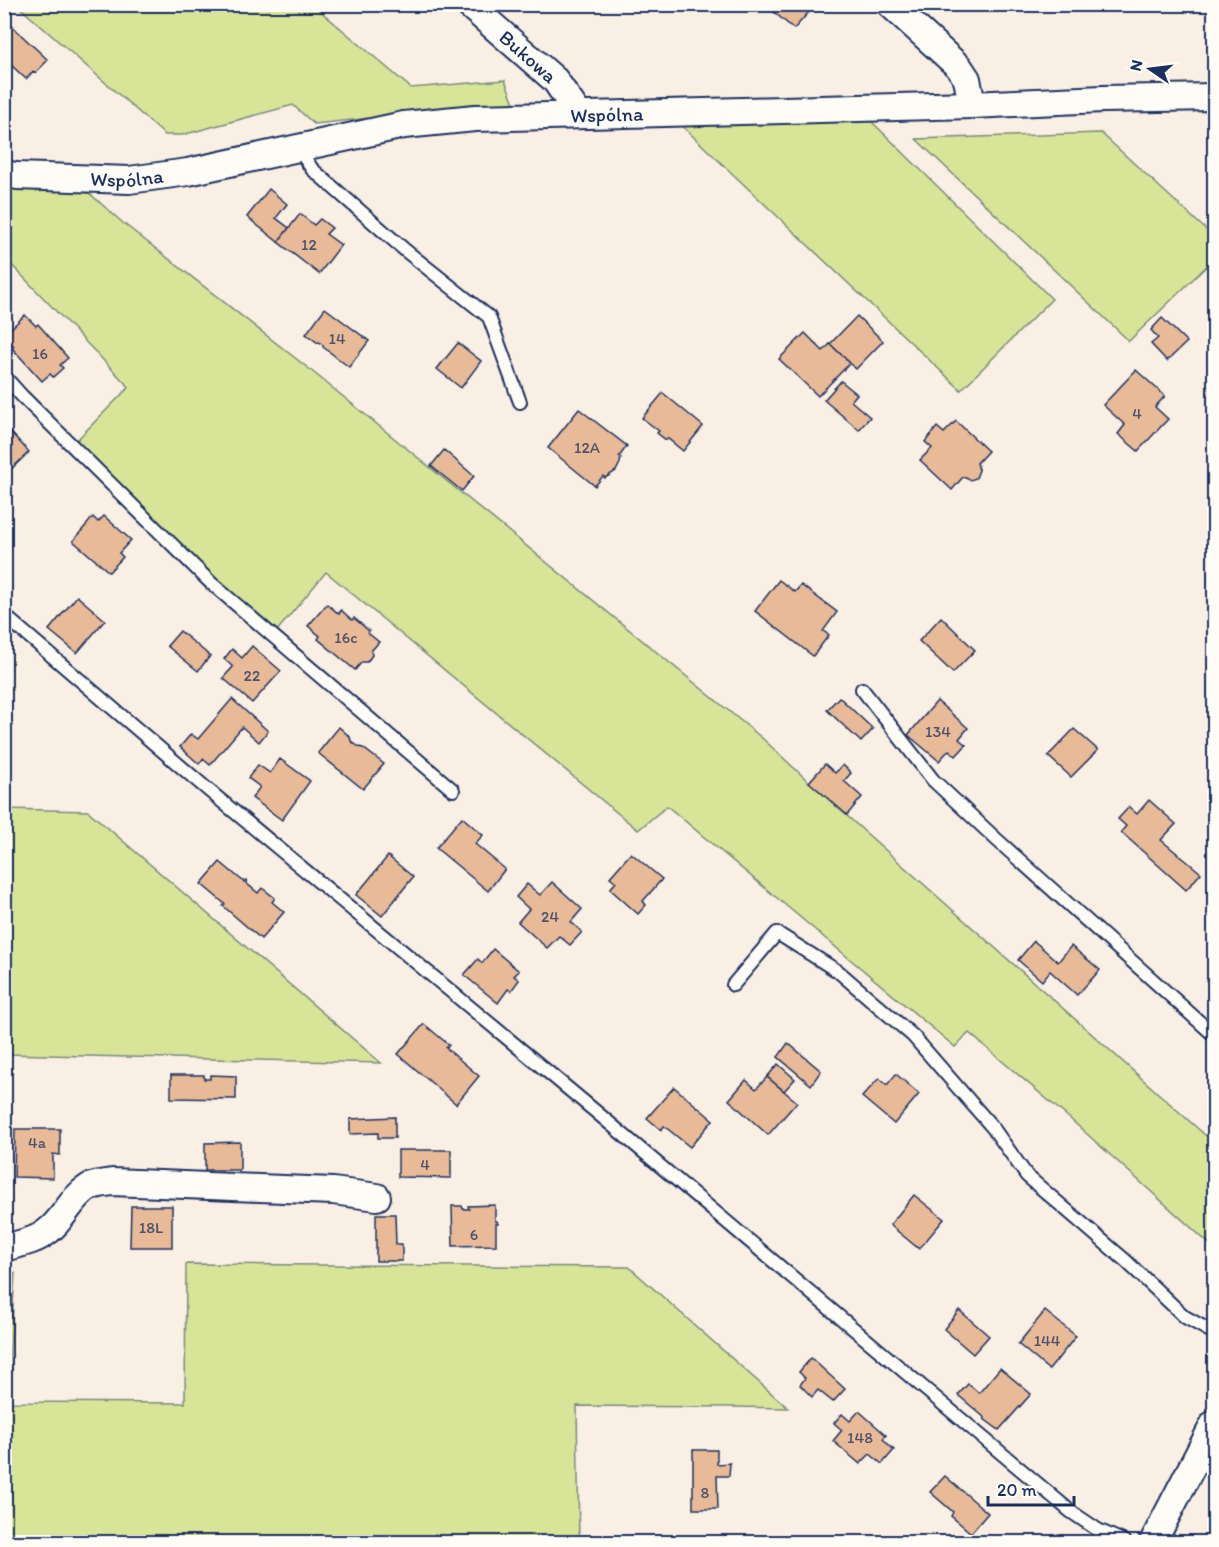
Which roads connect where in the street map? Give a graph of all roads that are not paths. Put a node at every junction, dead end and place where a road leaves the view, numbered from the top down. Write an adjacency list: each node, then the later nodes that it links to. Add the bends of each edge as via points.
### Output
1 (468, 4): 5 (street, Bukowa, via 555,80)
2 (890, 4): 4 (street, via 959,67 967,79)
3 (1215, 97): 4 (street, Wspólna)
4 (972, 105): 5 (street, Wspólna)
5 (579, 114): 6 (street, Wspólna, via 404,125)
6 (298, 148): 7 (street, Wspólna, via 129,180); 9 (lane, via 312,169 489,317)
7 (4, 174)
8 (4, 376): 12 (lane, via 211,583)
9 (520, 402)
10 (4, 615): 19 (lane, via 1070,1511)
11 (862, 689): 14 (lane, via 933,780)
12 (453, 790)
13 (733, 985): 17 (lane, via 777,933 839,972 913,1036 993,1128 1027,1176 1185,1317)
14 (1215, 1035)
15 (377, 1197): 16 (street, via 333,1191 112,1182 90,1187 73,1200 49,1231)
16 (4, 1248)
17 (1215, 1333)
18 (1215, 1424): 20 (street)
19 (1125, 1542)
20 (1153, 1542)

